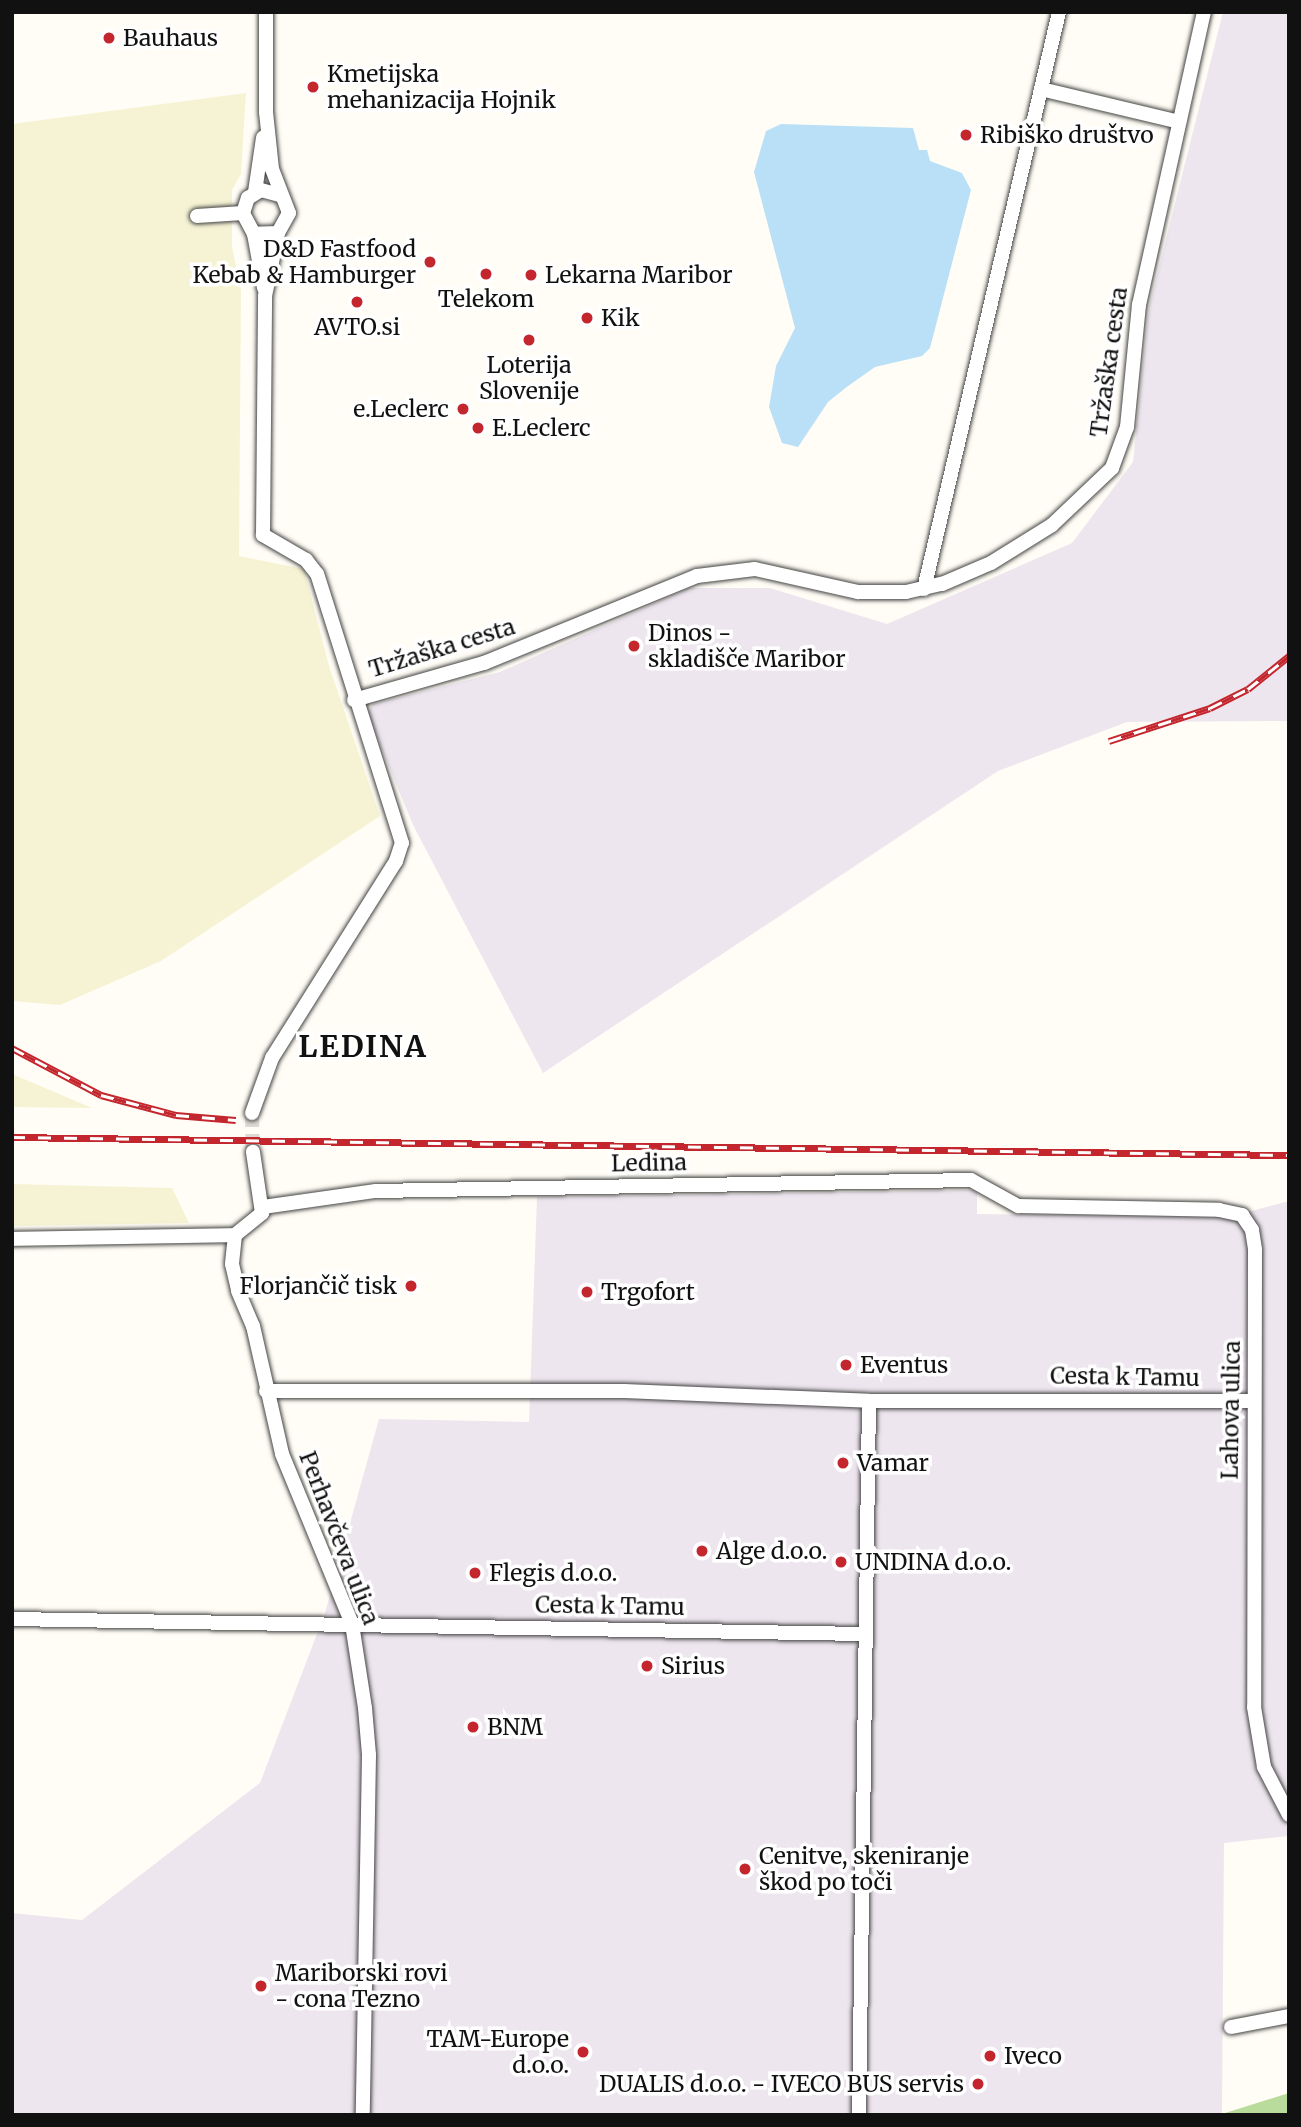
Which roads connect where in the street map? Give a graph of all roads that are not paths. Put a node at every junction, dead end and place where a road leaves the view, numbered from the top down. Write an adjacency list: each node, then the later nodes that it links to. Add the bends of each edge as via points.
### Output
1 (266, 12): 5 (street)
2 (1059, 12): 4 (street)
3 (1204, 12): 6 (street, Tržaška cesta)
4 (1041, 89): 6 (street); 14 (street)
5 (266, 112): 7 (street); 8 (street)
6 (1179, 122): 14 (street, Tržaška cesta, via 1139,305 1128,427 1112,468 1052,525 1020,548)
7 (255, 192): 8 (street, via 268,190); 9 (street)
8 (280, 195): 11 (street, via 289,213)
9 (243, 213): 10 (street); 12 (street)
10 (197, 216)
11 (278, 233): 12 (street); 13 (street)
12 (254, 234): 13 (street)
13 (265, 296): 15 (street, Tržaška cesta, via 262,535 306,560 317,573)
14 (924, 589): 15 (street, Tržaška cesta, via 858,592 796,575 732,569 678,582 484,663)
15 (354, 700): 16 (street, via 398,823 400,852 272,1058)
16 (252, 1113)
17 (253, 1152): 18 (street)
18 (263, 1207): 19 (street, Ledina, via 376,1191 971,1180 1007,1202); 20 (street, via 259,1218)
19 (1028, 1207): 24 (street, Lahova ulica, via 1219,1210 1242,1215 1252,1230 1255,1250)
20 (235, 1235): 21 (street); 22 (street, Perhavčeva ulica, via 232,1264 253,1326)
21 (12, 1239)
22 (266, 1391): 23 (street, Cesta k Tamu, via 624,1391); 26 (street, Perhavčeva ulica, via 282,1454)
23 (869, 1401): 24 (street, Cesta k Tamu); 27 (street)
24 (1254, 1401): 28 (street, Lahova ulica, via 1254,1707 1264,1767)
25 (12, 1619): 26 (street, Cesta k Tamu)
26 (352, 1624): 27 (street, Cesta k Tamu); 31 (street, Perhavčeva ulica, via 369,1755)
27 (866, 1634): 32 (street)
28 (1289, 1815)
29 (1289, 2016): 30 (street)
30 (1231, 2027)
31 (363, 2115)
32 (859, 2115)

